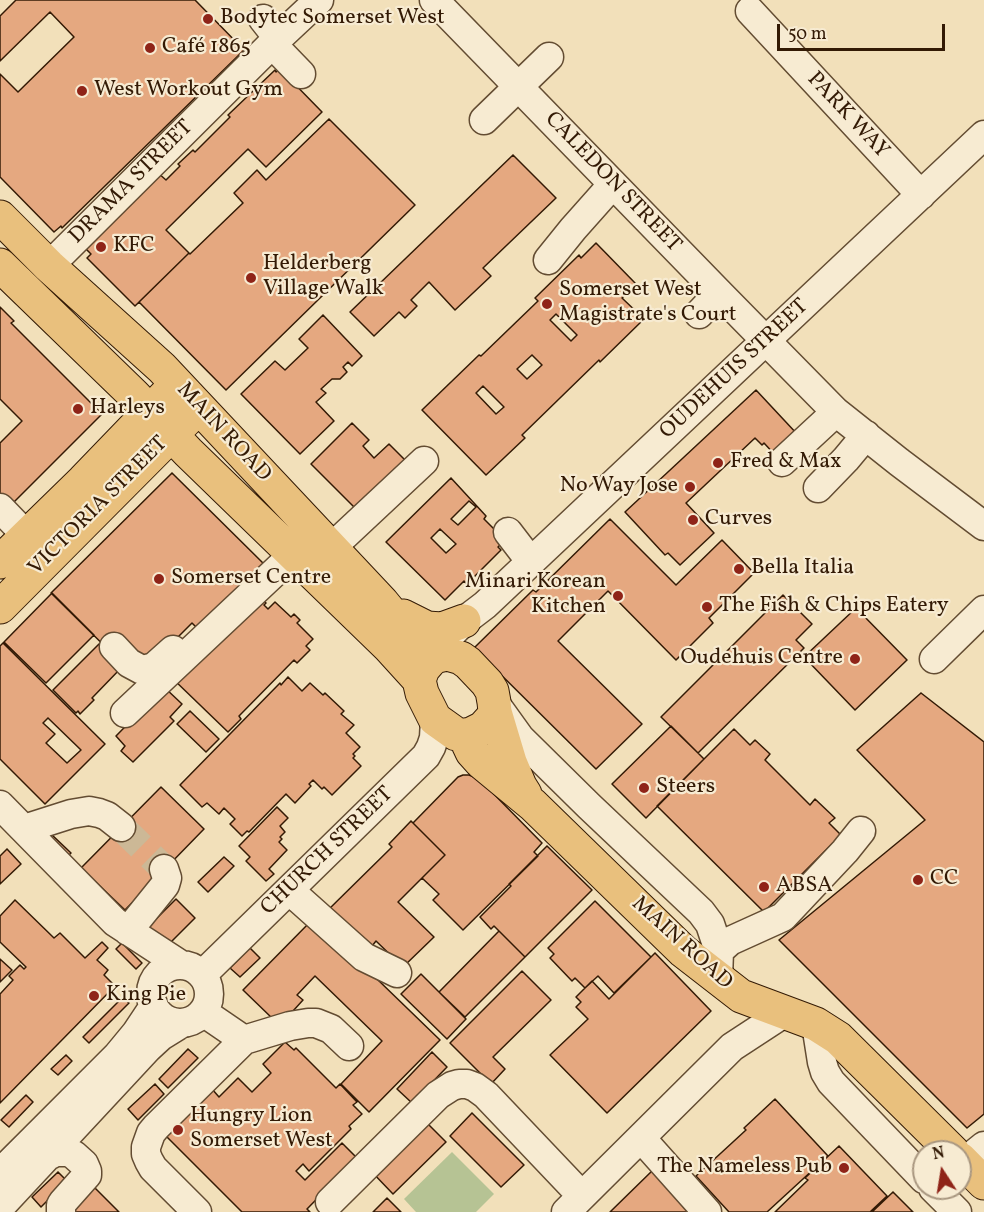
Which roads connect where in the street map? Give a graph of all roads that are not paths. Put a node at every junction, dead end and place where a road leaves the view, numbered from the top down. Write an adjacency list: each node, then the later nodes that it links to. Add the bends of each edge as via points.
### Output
1 (319, 0): 4 (street, DRAMA STREET)
2 (434, 0): 7 (street, CALEDON STREET)
3 (750, 11): 11 (street, PARK WAY)
4 (271, 34): 6 (street); 15 (street, DRAMA STREET)
5 (549, 57): 7 (street)
6 (301, 74)
7 (518, 87): 8 (street); 10 (street, CALEDON STREET)
8 (484, 120)
9 (984, 135): 11 (street, OUDEHUIS STREET)
10 (613, 184): 13 (street); 16 (street, CALEDON STREET)
11 (921, 195): 18 (street, OUDEHUIS STREET)
12 (0, 217): 15 (main road, MAIN ROAD)
13 (548, 260)
14 (0, 265): 22 (main road, MAIN ROAD)
15 (49, 266): 19 (main road, MAIN ROAD)
16 (719, 293): 17 (street); 18 (street, CALEDON STREET)
17 (699, 314)
18 (766, 341): 21 (street, CALEDON STREET); 34 (street, OUDEHUIS STREET)
19 (176, 384): 20 (main road, MAIN ROAD); 22 (main road, VICTORIA STREET)
20 (198, 408): 22 (main road, VICTORIA STREET); 31 (main road, MAIN ROAD)
21 (836, 412): 23 (street, CALEDON STREET); 25 (street)
22 (160, 423): 30 (main road, VICTORIA STREET, via 83,481); 32 (main road, MAIN ROAD); 36 (main road, VICTORIA STREET)
23 (866, 435): 26 (street); 28 (street, CALEDON STREET)
24 (424, 461): 31 (street)
25 (782, 462)
26 (818, 488)
27 (0, 508): 30 (street)
28 (984, 526)
29 (508, 532): 34 (street)
30 (27, 536): 33 (main road, VICTORIA STREET)
31 (331, 548): 35 (main road, MAIN ROAD)
32 (294, 554): 40 (street); 42 (main road, MAIN ROAD, via 390,647)
33 (0, 562)
34 (531, 562): 38 (street, OUDEHUIS STREET)
35 (382, 602): 38 (main road, via 427,628 442,629); 42 (main road, MAIN ROAD)
36 (0, 607)
37 (984, 610): 41 (street)
38 (475, 613): 42 (street, OUDEHUIS STREET, via 446,640)
39 (114, 647): 40 (street, via 142,670 154,667 175,647)
40 (192, 650): 44 (street)
41 (934, 659)
42 (441, 663): 43 (main road, via 487,683); 45 (main road, via 422,693)
43 (495, 707): 46 (main road, via 483,728); 48 (main road, MAIN ROAD, via 514,774); 57 (street, via 520,738 701,912 710,924)
44 (125, 713)
45 (435, 719): 46 (main road); 53 (street, CHURCH STREET, via 434,738 426,756)
46 (464, 735): 48 (main road, MAIN ROAD, via 481,762)
47 (0, 805): 50 (street)
48 (532, 805): 57 (main road, MAIN ROAD, via 683,951)
49 (121, 827): 50 (street, via 107,816 89,811)
50 (24, 829): 54 (street)
51 (861, 831): 57 (street, via 783,917 730,941)
52 (164, 869): 54 (street, via 165,885)
53 (290, 890): 55 (street, CHURCH STREET); 56 (street, via 364,957)
54 (128, 931): 55 (street)
55 (191, 970): 58 (street, CHURCH STREET, via 169,967 160,974 153,983); 60 (street, via 207,985 209,996 206,1007)
56 (397, 973)
57 (726, 975): 59 (main road, MAIN ROAD); 64 (street, via 742,1023)
58 (154, 1006): 60 (street, via 160,1016 171,1022); 69 (street, CHURCH STREET, via 117,1056)
59 (784, 1013): 61 (main road, MAIN ROAD); 64 (street)
60 (193, 1018): 62 (street); 67 (street, via 148,1048)
61 (816, 1024): 66 (main road, MAIN ROAD, via 838,1038); 68 (street, via 822,1062 831,1082)
62 (244, 1040): 63 (street, via 290,1026 316,1023 331,1029); 75 (street, via 147,1140 146,1154 153,1168)
63 (349, 1046)
64 (732, 1047): 65 (street)
65 (641, 1138): 72 (street); 76 (street)
66 (947, 1140)
67 (50, 1155): 73 (street); 74 (street, via 68,1152 87,1171 61,1205)
68 (912, 1166)
69 (0, 1173)
70 (945, 1200): 77 (street)
71 (330, 1202): 72 (street, via 438,1095 452,1086 467,1084 486,1095)
72 (574, 1204)
73 (0, 1207)
74 (61, 1212)
75 (197, 1212)
76 (707, 1212)
77 (957, 1212)

